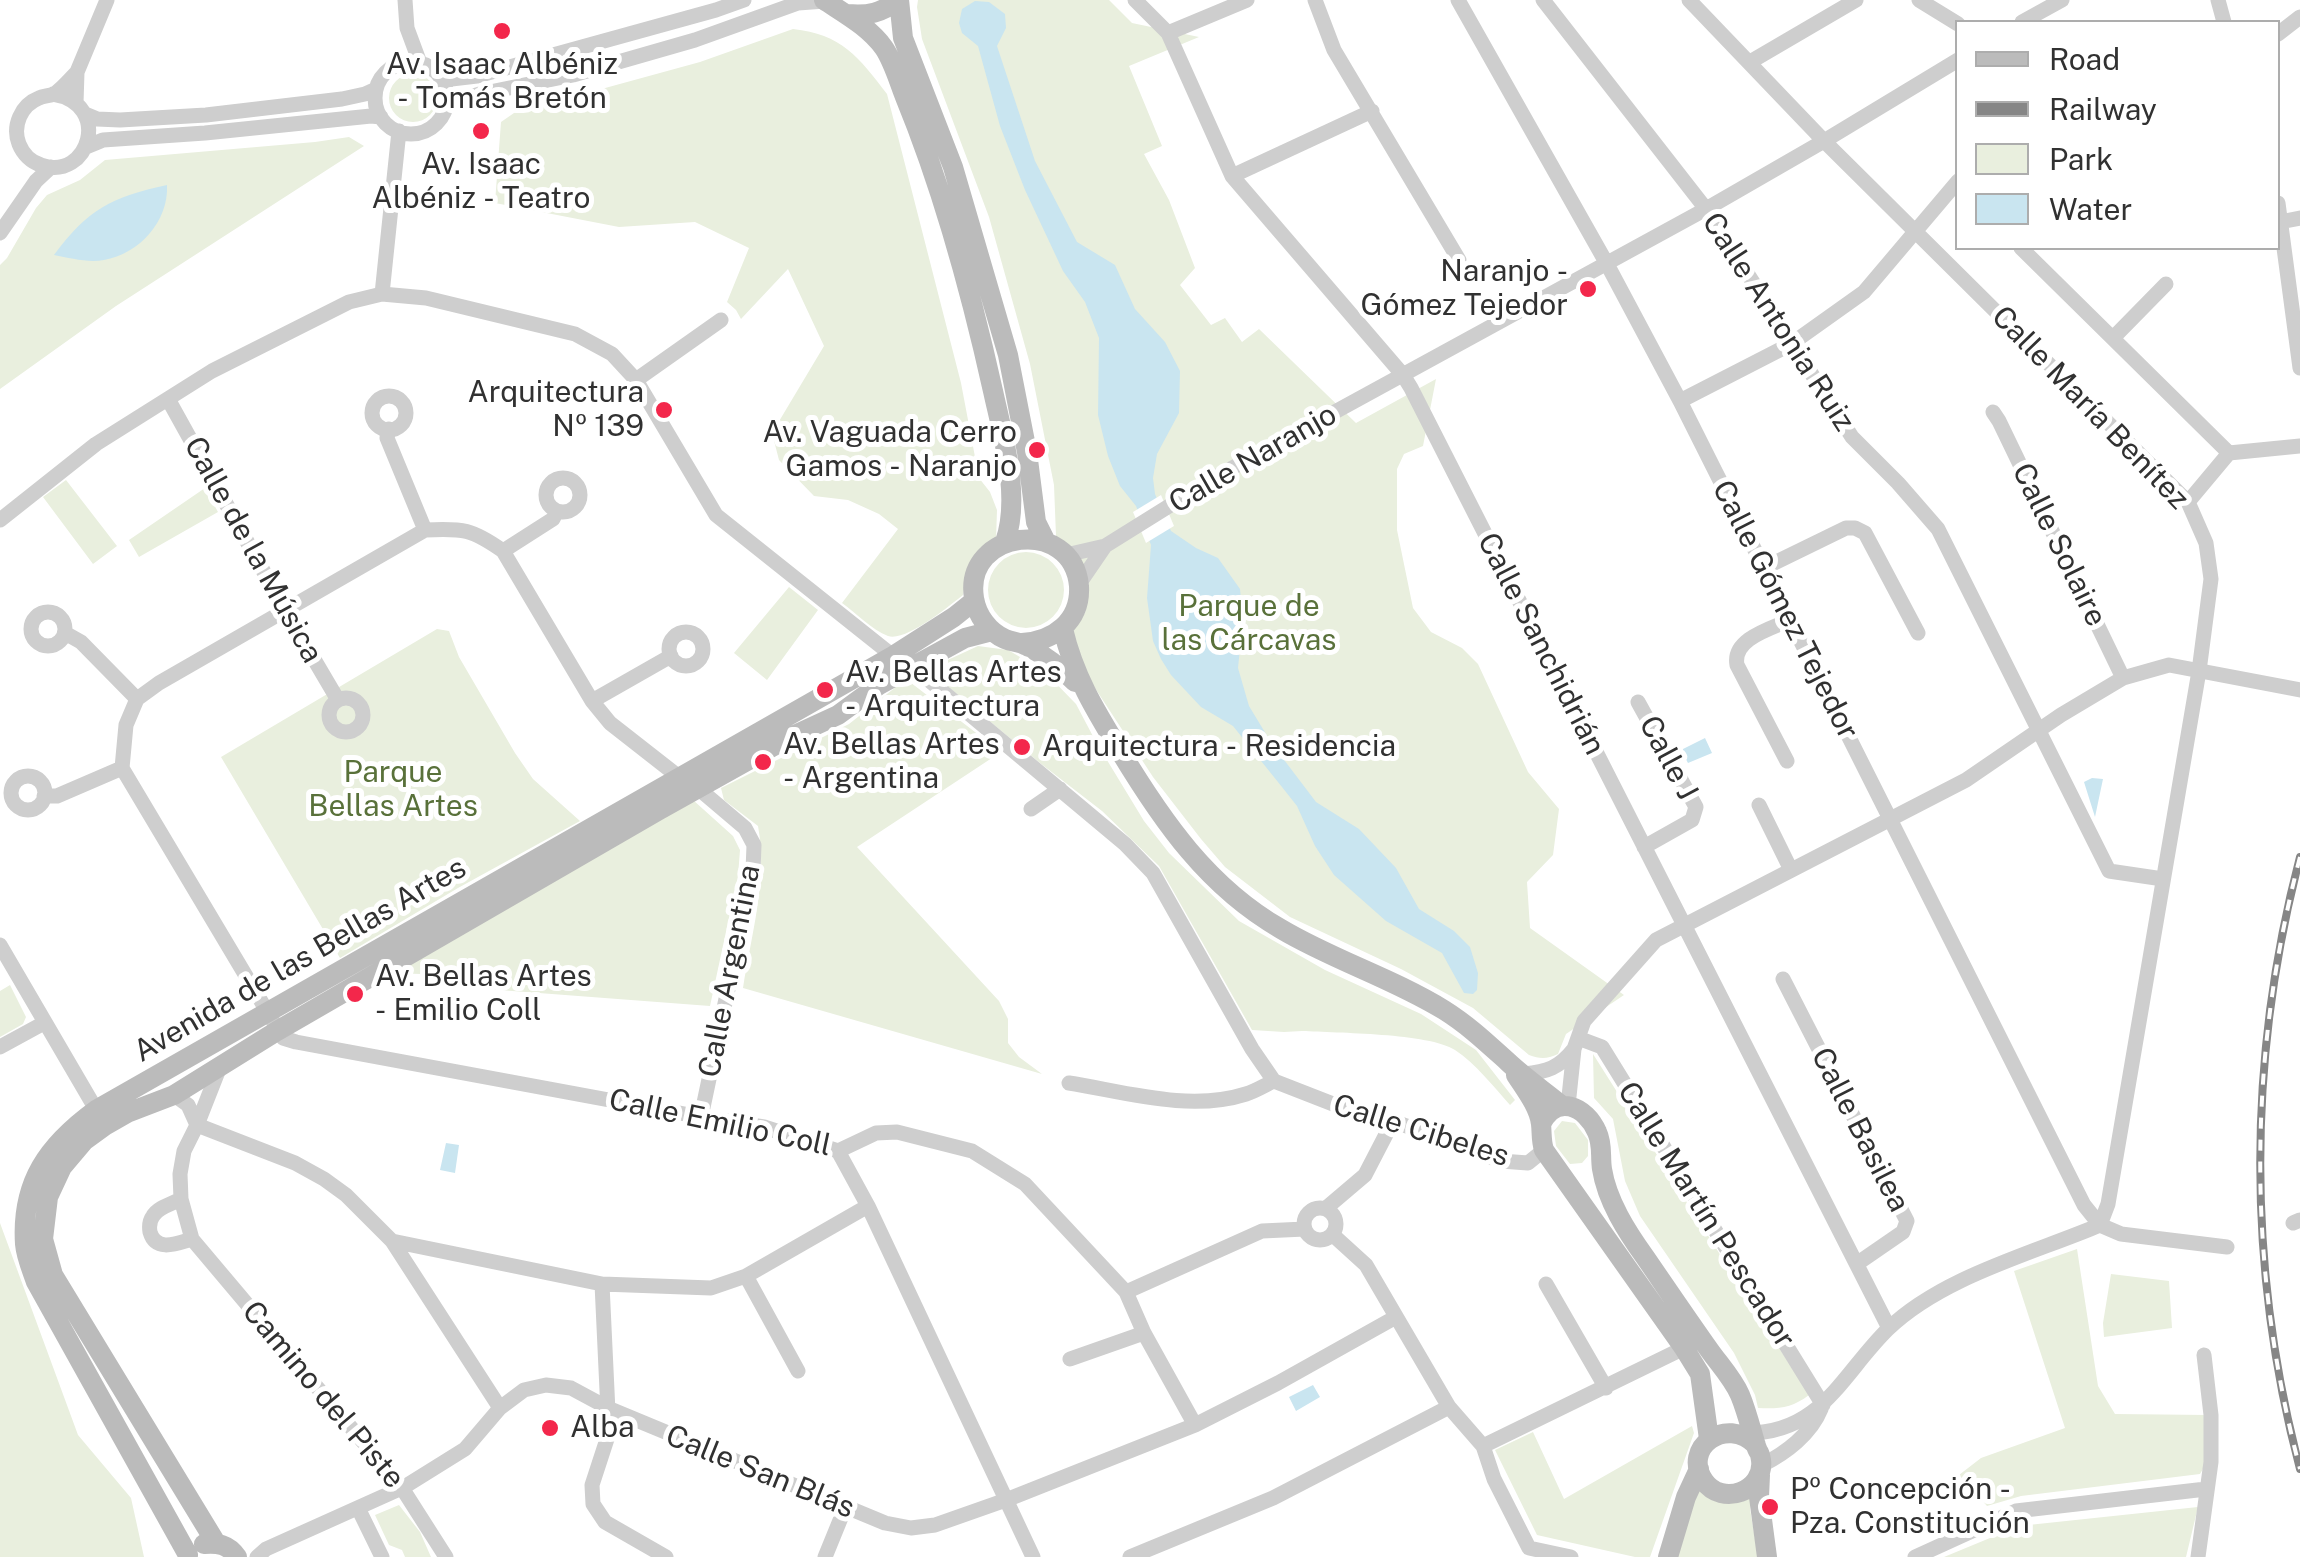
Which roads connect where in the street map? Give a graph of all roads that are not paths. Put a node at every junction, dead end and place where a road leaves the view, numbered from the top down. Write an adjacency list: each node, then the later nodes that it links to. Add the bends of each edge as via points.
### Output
1 (107, 0): 27 (street)
2 (405, 0): 20 (street)
3 (744, 0): 15 (street)
4 (898, 0): 16 (main road, via 884,11); 70 (main road, via 903,38 953,167 1008,355 1036,522)
5 (1135, 0): 22 (street, Calle Sanchidrián)
6 (1248, 0): 22 (street)
7 (1316, 0): 33 (street, via 1334,50)
8 (1458, 0): 50 (street, Calle Gómez Tejedor)
9 (1543, 0): 43 (street, Calle Antonia Ruiz)
10 (1689, 0): 23 (street, Calle María Benítez)
11 (1856, 0): 23 (street)
12 (1919, 0): 19 (street)
13 (2062, 0): 18 (street)
14 (825, 1): 16 (main road); 31 (street, via 798,3 695,40)
15 (685, 8): 28 (street, via 477,76)
16 (848, 14): 69 (main road, via 885,49 962,266 1004,440 1012,502)
17 (2300, 17): 21 (street)
18 (2026, 20)
19 (1955, 22)
20 (407, 28): 25 (street); 26 (street)
21 (2280, 32)
22 (1168, 33): 40 (street, Calle Sanchidrián)
23 (1750, 62): 36 (street, Calle María Benítez)
24 (1955, 62): 36 (street, Calle Naranjo)
25 (420, 63): 26 (street); 28 (street)
26 (393, 67): 29 (street)
27 (77, 72): 30 (street); 32 (street)
28 (442, 80): 31 (street)
29 (376, 89): 32 (street, via 342,100 206,115 97,119); 34 (street)
30 (53, 94): 32 (street); 38 (street, via 32,100 19,117 17,138)
31 (447, 104): 35 (street, via 434,126)
32 (81, 108): 37 (street, via 89,125)
33 (1372, 112): 40 (street); 49 (street)
34 (381, 117): 35 (street); 37 (street, via 102,140)
35 (399, 132): 52 (street)
36 (1824, 141): 43 (street, Calle Naranjo); 46 (street, Calle María Benítez)
37 (86, 148): 39 (street, via 65,166)
38 (27, 156): 39 (street); 42 (street)
39 (50, 168): 42 (street)
40 (1232, 176): 57 (street, Calle Sanchidrián)
41 (1955, 184): 46 (street)
42 (18, 205): 47 (street)
43 (1706, 209): 50 (street, Calle Naranjo); 55 (street, Calle Antonia Ruiz)
44 (2300, 218): 45 (street)
45 (2280, 222): 56 (street)
46 (1915, 231): 55 (street, via 1864,292); 65 (street, Calle María Benítez)
47 (0, 232)
48 (2023, 250): 54 (street)
49 (1459, 260)
50 (1608, 264): 57 (street, Calle Naranjo); 60 (street, Calle Gómez Tejedor)
51 (2166, 284): 54 (street)
52 (382, 294): 58 (street, via 426,298 575,334 612,354); 59 (street, via 349,302)
53 (721, 320): 58 (street)
54 (2114, 338): 64 (street)
55 (1792, 344): 60 (street); 94 (street, Calle Antonia Ruiz, via 1852,437 1938,529)
56 (2300, 368)
57 (1403, 375): 71 (street, Calle Naranjo, via 1214,478); 104 (street, Calle Sanchidrián)
58 (636, 380): 85 (street, via 716,516)
59 (168, 400): 67 (street, via 96,444); 77 (street, Calle de la Música)
60 (1680, 402): 74 (street, Calle Gómez Tejedor)
61 (1993, 412): 87 (street, Calle Solaire)
62 (388, 430): 68 (street)
63 (2300, 446): 64 (street)
64 (2229, 453): 65 (street)
65 (2188, 502): 86 (street, Calle María Benítez, via 2206,544 2211,580)
66 (557, 510): 72 (street, via 553,520)
67 (0, 520)
68 (425, 530): 72 (street, via 459,528); 77 (street)
69 (1005, 542): 70 (main road); 76 (main road, via 976,572)
70 (1046, 542): 73 (main road)
71 (1106, 546): 73 (street, Calle Naranjo); 75 (street, Calle Naranjo)
72 (504, 551): 92 (street)
73 (1066, 556): 75 (main road)
74 (1764, 568): 78 (street, Calle Gómez Tejedor); 82 (street, via 1855,528 1865,534)
75 (1078, 584): 79 (main road, via 1074,614)
76 (974, 600): 80 (main road); 85 (main road, Avenida de las Bellas Artes)
77 (285, 610): 90 (street); 91 (street, Calle de la Música)
78 (1790, 620): 95 (street, via 1742,644 1735,657); 103 (street, Calle Gómez Tejedor)
79 (1063, 629): 83 (main road); 89 (main road)
80 (992, 631): 83 (main road); 85 (main road, Avenida de las Bellas Artes)
81 (65, 633): 90 (street)
82 (1918, 633)
83 (1022, 643): 89 (main road)
84 (671, 656): 92 (street)
85 (902, 661): 97 (main road, Avenida de las Bellas Artes); 98 (main road, Avenida de las Bellas Artes, via 838,716); 99 (street)
86 (2199, 671): 87 (street, via 2169,665); 88 (street); 106 (street, Calle María Benítez)
87 (2123, 678): 94 (street)
88 (2300, 690)
89 (1084, 691): 115 (main road, via 1157,812 1224,887 1280,929 1470,1027)
90 (137, 699): 96 (street, via 126,725)
91 (338, 700)
92 (592, 700): 97 (street, via 610,723)
93 (1638, 702): 104 (street, Calle J, via 1696,807 1692,820)
94 (2040, 732): 103 (street); 106 (street, Calle Antonia Ruiz, via 2109,871)
95 (1787, 761)
96 (122, 768): 100 (street); 110 (street)
97 (679, 777): 98 (street); 110 (main road, Avenida de las Bellas Artes)
98 (699, 789): 110 (main road, Avenida de las Bellas Artes); 120 (street, Calle Argentina, via 745,828 754,845)
99 (1060, 789): 102 (street); 116 (street, via 1154,873)
100 (44, 796)
101 (1759, 804): 105 (street)
102 (1032, 809)
103 (1891, 820): 105 (street); 132 (street, Calle Gómez Tejedor, via 2084,1205)
104 (1644, 847): 107 (street, Calle Sanchidrián)
105 (1791, 870): 107 (street)
106 (2163, 879): 132 (street, Calle María Benítez)
107 (1684, 926): 112 (street, via 1656,940 1584,1021); 138 (street, Calle Sanchidrián)
108 (0, 945): 111 (street)
109 (1783, 980): 138 (street, Calle Basilea, via 1907,1221 1906,1229)
110 (272, 1022): 114 (main road, Avenida de las Bellas Artes); 120 (street, Calle Emilio Coll, via 283,1038 296,1042); 121 (main road, Avenida de las Bellas Artes)
111 (44, 1023): 113 (street); 121 (street)
112 (1576, 1044): 115 (street, via 1552,1070); 119 (street); 151 (street, Calle Martín Pescador, via 1602,1047)
113 (0, 1048)
114 (221, 1064): 118 (main road, Avenida de las Bellas Artes); 123 (street, Camino del Piste)
115 (1517, 1069): 119 (main road); 124 (main road)
116 (1274, 1081): 117 (street, via 1247,1094 1179,1101); 122 (street, Calle Cibeles)
117 (1069, 1083)
118 (174, 1094): 121 (main road, Avenida de las Bellas Artes); 123 (street)
119 (1565, 1106): 124 (main road, via 1550,1111); 127 (main road, via 1585,1114 1595,1128)
120 (702, 1116): 126 (street, Calle Emilio Coll, via 764,1127)
121 (101, 1118): 165 (main road, Avenida de las Bellas Artes, via 62,1168 48,1197 42,1239 53,1275); 167 (main road, Avenida de las Bellas Artes, via 70,1129 45,1159 29,1192 25,1246 36,1282)
122 (1392, 1121): 125 (street, Calle Cibeles, via 1500,1161 1528,1163); 131 (street, via 1365,1175)
123 (198, 1124): 129 (street, Camino del Piste, via 184,1151); 136 (street, via 324,1179)
124 (1542, 1124): 125 (main road)
125 (1544, 1150): 128 (main road)
126 (838, 1152): 130 (street); 142 (street, Calle Emilio Coll, via 876,1133 897,1132 972,1151 1025,1184)
127 (1601, 1162): 128 (main road, via 1590,1175); 158 (main road, via 1631,1237 1738,1392)
128 (1561, 1174): 146 (main road)
129 (181, 1200): 135 (street, Camino del Piste); 135 (street, via 152,1216 150,1234 167,1246)
130 (868, 1206): 139 (street); 162 (street)
131 (1325, 1208): 133 (street, via 1307,1215); 134 (street, via 1336,1220)
132 (2100, 1225): 137 (street, via 2120,1234); 144 (street, via 1946,1286)
133 (1305, 1229): 134 (street, via 1320,1241); 142 (street, via 1262,1231)
134 (1333, 1235): 143 (street, via 1366,1265)
135 (192, 1239): 160 (street, Camino del Piste)
136 (392, 1242): 140 (street); 153 (street)
137 (2227, 1247)
138 (1858, 1263): 144 (street, Calle Sanchidrián)
139 (746, 1276): 140 (street, via 712,1288); 149 (street)
140 (602, 1284): 154 (street)
141 (1546, 1284): 150 (street)
142 (1126, 1292): 145 (street, Calle Emilio Coll)
143 (1396, 1317): 152 (street); 155 (street, Calle San Blás)
144 (1889, 1328): 151 (street)
145 (1144, 1333): 148 (street); 155 (street, Calle Emilio Coll)
146 (1684, 1348): 150 (street); 156 (main road, via 1700,1374)
147 (2204, 1355): 161 (street, via 2211,1415)
148 (1070, 1358)
149 (798, 1371)
150 (1606, 1388): 157 (street)
151 (1823, 1405): 158 (street); 158 (street, via 1783,1455)
152 (1449, 1407): 157 (street); 173 (street, via 1274,1498)
153 (500, 1408): 154 (street, Calle San Blás, via 524,1390 546,1385 570,1388); 160 (street, Calle San Blás, via 464,1449)
154 (610, 1410): 164 (street, Calle San Blás); 170 (street, via 593,1504 605,1522)
155 (1195, 1425): 162 (street, Calle San Blás)
156 (1709, 1439): 158 (main road, via 1729,1432); 159 (main road)
157 (1482, 1446): 174 (street, via 1529,1548)
158 (1754, 1450): 159 (main road, via 1753,1485 1741,1493 1714,1491); 176 (main road)
159 (1698, 1470): 175 (main road)
160 (402, 1488): 163 (street, Calle San Blás); 169 (street, Camino del Piste)
161 (2206, 1489): 177 (street, via 2016,1511); 178 (street)
162 (1006, 1500): 164 (street, Calle San Blás, via 911,1528); 172 (street)
163 (358, 1508): 166 (street, Calle San Blás); 168 (street, Camino del Piste)
164 (845, 1508): 171 (street)
165 (229, 1550): 166 (street, Calle San Blás); 167 (main road, via 200,1545)
166 (262, 1553)
167 (187, 1556)
168 (382, 1557)
169 (446, 1557)
170 (666, 1557)
171 (825, 1557)
172 (1033, 1557)
173 (1130, 1557)
174 (1571, 1557)
175 (1668, 1557)
176 (1767, 1557)
177 (1915, 1557)
178 (2198, 1557)

